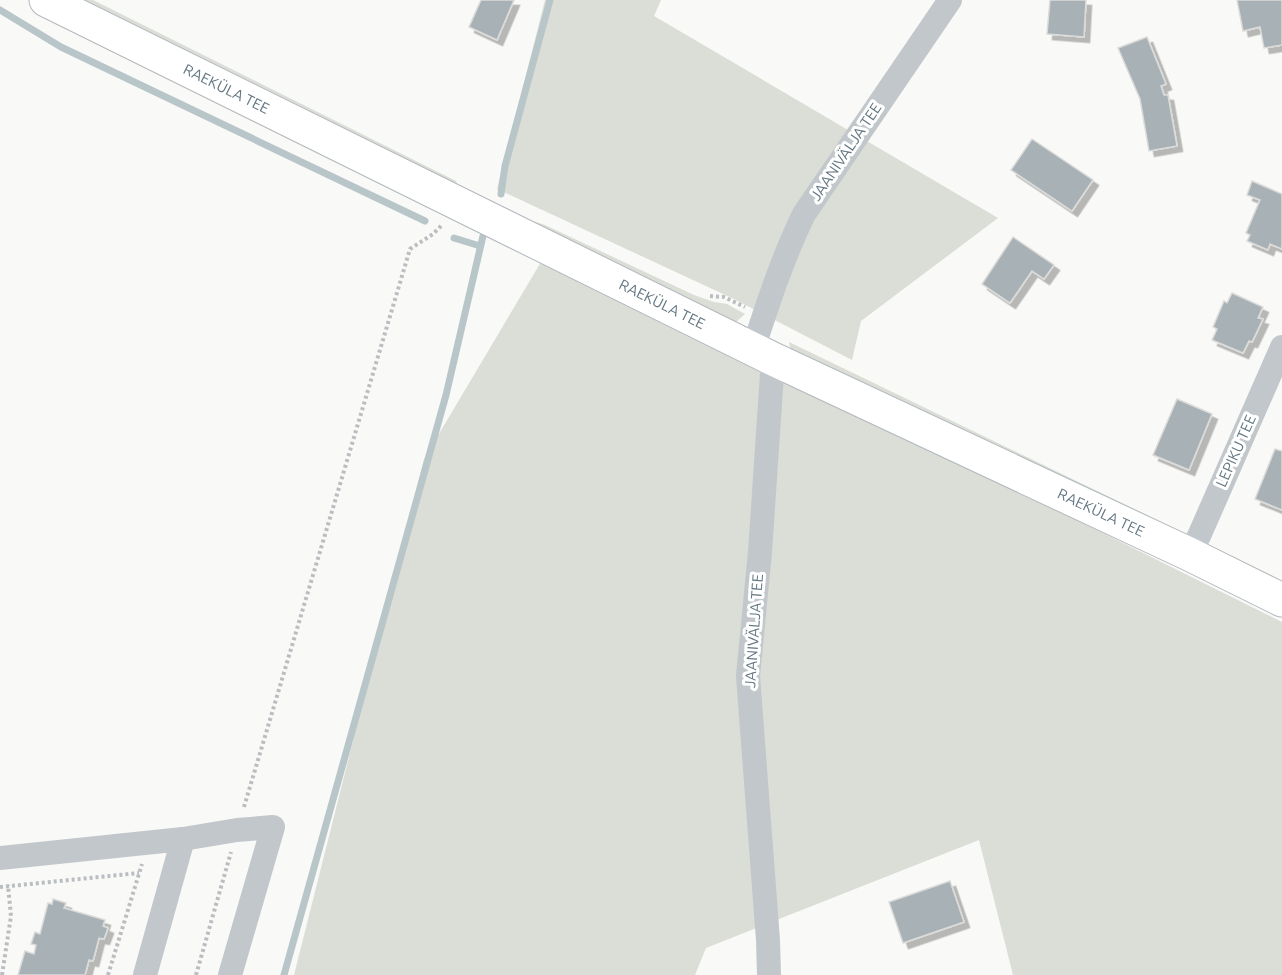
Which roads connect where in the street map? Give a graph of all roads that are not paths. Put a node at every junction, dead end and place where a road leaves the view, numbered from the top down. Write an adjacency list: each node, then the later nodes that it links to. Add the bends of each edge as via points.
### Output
1 (46, 0): 4 (street, RAEKÜLA TEE)
2 (950, 0): 4 (street, JAANIVÄLJA TEE, via 804,214 771,296)
3 (1282, 347): 5 (street, LEPIKU TEE)
4 (763, 354): 5 (street, RAEKÜLA TEE); 11 (street, JAANIVÄLJA TEE, via 760,552 748,676)
5 (1189, 554): 6 (street, RAEKÜLA TEE)
6 (1282, 600)
7 (183, 839): 8 (street); 9 (street); 10 (street, via 273,827)
8 (3, 858)
9 (145, 975)
10 (230, 975)
11 (769, 975)

